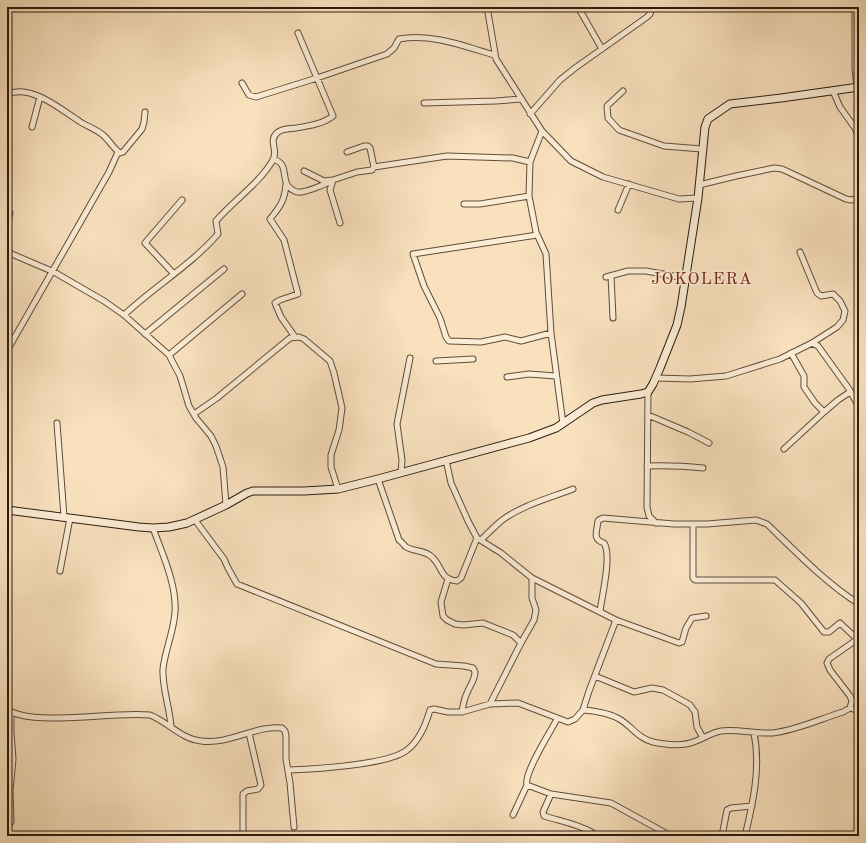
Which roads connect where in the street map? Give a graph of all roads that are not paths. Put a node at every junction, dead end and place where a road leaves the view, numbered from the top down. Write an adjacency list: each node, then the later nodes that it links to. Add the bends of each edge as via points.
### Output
1 (488, 7): 7 (street)
2 (578, 7): 6 (street)
3 (652, 7): 6 (street, via 647,17)
4 (855, 7): 10 (street, via 855,69)
5 (298, 33): 8 (street)
6 (602, 49): 18 (street, via 560,80)
7 (494, 54): 8 (street, via 428,38 406,38 399,39 387,54); 15 (street, via 500,68)
8 (318, 78): 9 (street, via 256,97 249,95); 25 (street, via 333,116 328,121 279,132 272,140 275,153)
9 (242, 83)
10 (858, 87): 12 (street)
11 (623, 91): 22 (street, via 607,106 608,118 619,130 664,146)
12 (833, 91): 21 (street, via 840,107 856,128); 22 (street, via 730,104 708,120)
13 (7, 94): 14 (street, via 21,91)
14 (40, 97): 19 (street); 23 (street, via 105,136)
15 (521, 99): 16 (street); 18 (street)
16 (424, 103)
17 (145, 112): 23 (street, via 142,128 123,152)
18 (530, 114): 20 (street)
19 (32, 126)
20 (542, 131): 26 (street); 31 (street, via 571,161 603,177)
21 (859, 138)
22 (702, 149): 32 (street)
23 (118, 152): 57 (street, via 110,172)
24 (347, 152): 27 (street, via 368,146)
25 (273, 159): 30 (street, via 283,166); 48 (street, via 264,173 216,221 218,234 206,248)
26 (530, 162): 27 (street, via 513,158 447,156); 33 (street)
27 (374, 168): 29 (street)
28 (304, 171): 29 (street, via 324,181)
29 (333, 180): 30 (street, via 300,192 294,191); 41 (street, via 330,190)
30 (286, 184): 55 (street, via 280,206 270,219 284,240 298,294 275,304)
31 (629, 184): 34 (street, via 679,199); 38 (street)
32 (699, 185): 34 (street); 35 (street, via 774,168 787,171 846,199)
33 (530, 196): 37 (street); 42 (street)
34 (698, 198): 49 (street)
35 (859, 198)
36 (182, 200): 48 (street, via 145,243)
37 (464, 204)
38 (618, 210)
39 (10, 213): 40 (street)
40 (7, 222)
41 (340, 223)
42 (537, 235): 53 (street, via 547,259); 53 (street, via 413,254 424,286 449,341 481,342 505,337 521,341)
43 (480, 246): 44 (street, via 467,250)
44 (437, 249)
45 (7, 252): 51 (street, via 54,272)
46 (800, 252): 56 (street, via 817,293 820,296 833,294 846,311 843,320 837,326)
47 (224, 269): 54 (street)
48 (174, 274): 51 (street)
49 (686, 278): 52 (street, via 646,270 628,271 608,277); 65 (street, via 677,325)
50 (242, 294): 59 (street)
51 (124, 315): 54 (street)
52 (613, 318)
53 (551, 333): 63 (street)
54 (145, 334): 59 (street)
55 (295, 337): 70 (street, via 290,338); 81 (street, via 308,342 332,365 342,408 339,430 331,455 331,467)
56 (812, 343): 58 (street); 67 (street, via 818,346)
57 (8, 349)
58 (791, 353): 65 (street, via 726,376); 69 (street, via 804,376 804,387)
59 (169, 355): 70 (street)
60 (410, 358): 79 (street, via 398,424)
61 (473, 359): 62 (street)
62 (436, 361)
63 (556, 376): 64 (street, via 529,374); 73 (street)
64 (507, 377)
65 (656, 378): 66 (street)
66 (648, 392): 71 (street); 73 (street, via 593,403)
67 (850, 392): 68 (street); 69 (street)
68 (859, 407)
69 (824, 412): 75 (street)
70 (194, 414): 83 (street, via 211,436 219,455 223,467)
71 (648, 415): 74 (street); 77 (street)
72 (57, 423): 85 (street)
73 (563, 424): 76 (street, via 529,438)
74 (709, 444)
75 (784, 449)
76 (446, 460): 79 (street); 90 (street, via 451,484)
77 (646, 466): 78 (street); 87 (street, via 647,507 649,516)
78 (703, 468)
79 (401, 473): 80 (street)
80 (378, 480): 81 (street); 93 (street, via 399,540 406,547 422,551 434,558)
81 (338, 489): 83 (street, via 253,491)
82 (573, 489): 90 (street, via 510,516)
83 (226, 504): 86 (street)
84 (7, 510): 85 (street)
85 (67, 517): 89 (street); 91 (street)
86 (195, 520): 89 (street, via 169,527); 106 (street, via 224,559 237,584 436,664 473,668 474,679 465,697)
87 (656, 523): 88 (street); 95 (street, via 603,518 598,520 597,539 607,548)
88 (692, 524): 94 (street, via 756,520 763,522 812,567); 98 (street, via 695,580 775,580 801,603 824,632 829,632 840,623)
89 (153, 528): 108 (street, via 171,580 176,610 163,668)
90 (479, 539): 92 (street); 93 (street, via 461,578 457,581)
91 (60, 571)
92 (532, 578): 95 (street); 99 (street, via 532,598 536,614)
93 (448, 579): 99 (street, via 441,602 443,616 447,620 463,625 484,623 513,635)
94 (859, 604)
95 (600, 611): 97 (street)
96 (706, 616): 97 (street, via 692,618 682,642 679,643)
97 (616, 620): 100 (street)
98 (858, 638): 102 (street, via 827,663 850,696)
99 (520, 643): 101 (street)
100 (595, 676): 103 (street); 111 (street, via 634,692 652,688 663,690 685,702 695,712 697,727)
101 (490, 704): 106 (street); 107 (street, via 518,703)
102 (850, 708): 104 (street); 110 (street, via 793,729)
103 (583, 710): 107 (street, via 570,722); 111 (street, via 613,716 622,720 635,733 663,744 690,744)
104 (859, 710)
105 (9, 711): 108 (street, via 35,718 150,715); 117 (street, via 13,759)
106 (462, 712): 112 (street, via 430,710 415,742 408,750 396,756 372,762)
107 (557, 718): 113 (street, via 528,771)
108 (171, 727): 109 (street, via 187,737 202,742 229,740)
109 (250, 733): 112 (street, via 284,729); 119 (street, via 261,785 258,789 243,794)
110 (754, 733): 111 (street, via 721,731); 115 (street, via 757,769)
111 (703, 738)
112 (289, 770): 118 (street)
113 (527, 785): 114 (street); 116 (street)
114 (551, 794): 120 (street, via 543,812 544,816 584,829 593,833); 121 (street, via 611,803)
115 (752, 806): 122 (street, via 727,810); 123 (street)
116 (513, 815)
117 (11, 822)
118 (294, 827)
119 (243, 835)
120 (592, 836)
121 (671, 836)
122 (722, 836)
123 (745, 836)

